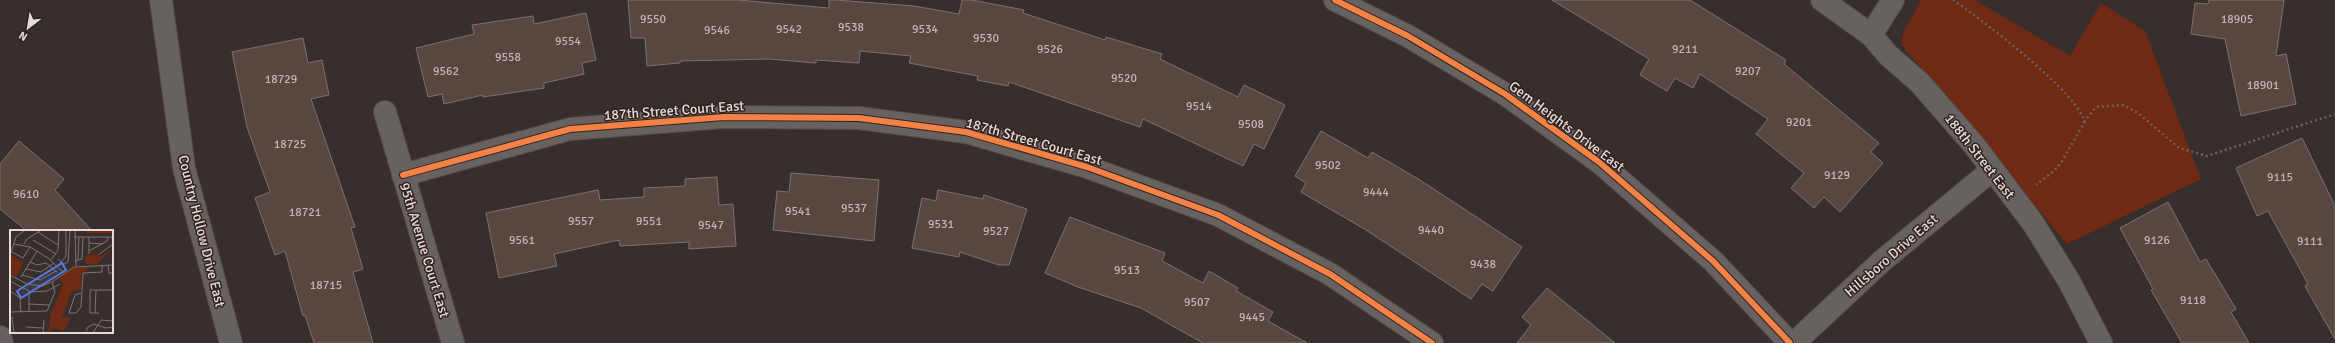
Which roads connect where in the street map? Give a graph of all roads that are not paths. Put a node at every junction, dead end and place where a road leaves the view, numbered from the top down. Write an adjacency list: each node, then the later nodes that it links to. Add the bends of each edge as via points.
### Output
1 (161, 0): 11 (street, Country Hollow Drive East, via 184,168)
2 (1335, 0): 14 (street, Gem Heights Drive East, via 1408,36 1505,94 1599,162 1713,261)
3 (1822, 0): 5 (street, 188th Street East)
4 (1893, 0): 5 (street)
5 (1871, 35): 7 (street, 188th Street East, via 1949,114)
6 (385, 112): 8 (street, 95th Avenue Court East)
7 (1992, 170): 15 (street, Hillsboro Drive East, via 1882,261); 16 (street, 188th Street East, via 2033,223 2069,282)
8 (403, 176): 12 (street, 95th Avenue Court East); 13 (street, 187th Street Court East, via 570,129 724,117 859,118 966,132 1086,167 1218,214 1330,274)
9 (0, 337): 10 (street)
10 (2, 343)
11 (231, 343)
12 (453, 343)
13 (1432, 343)
14 (1790, 343)
15 (1794, 343)
16 (2101, 343)

